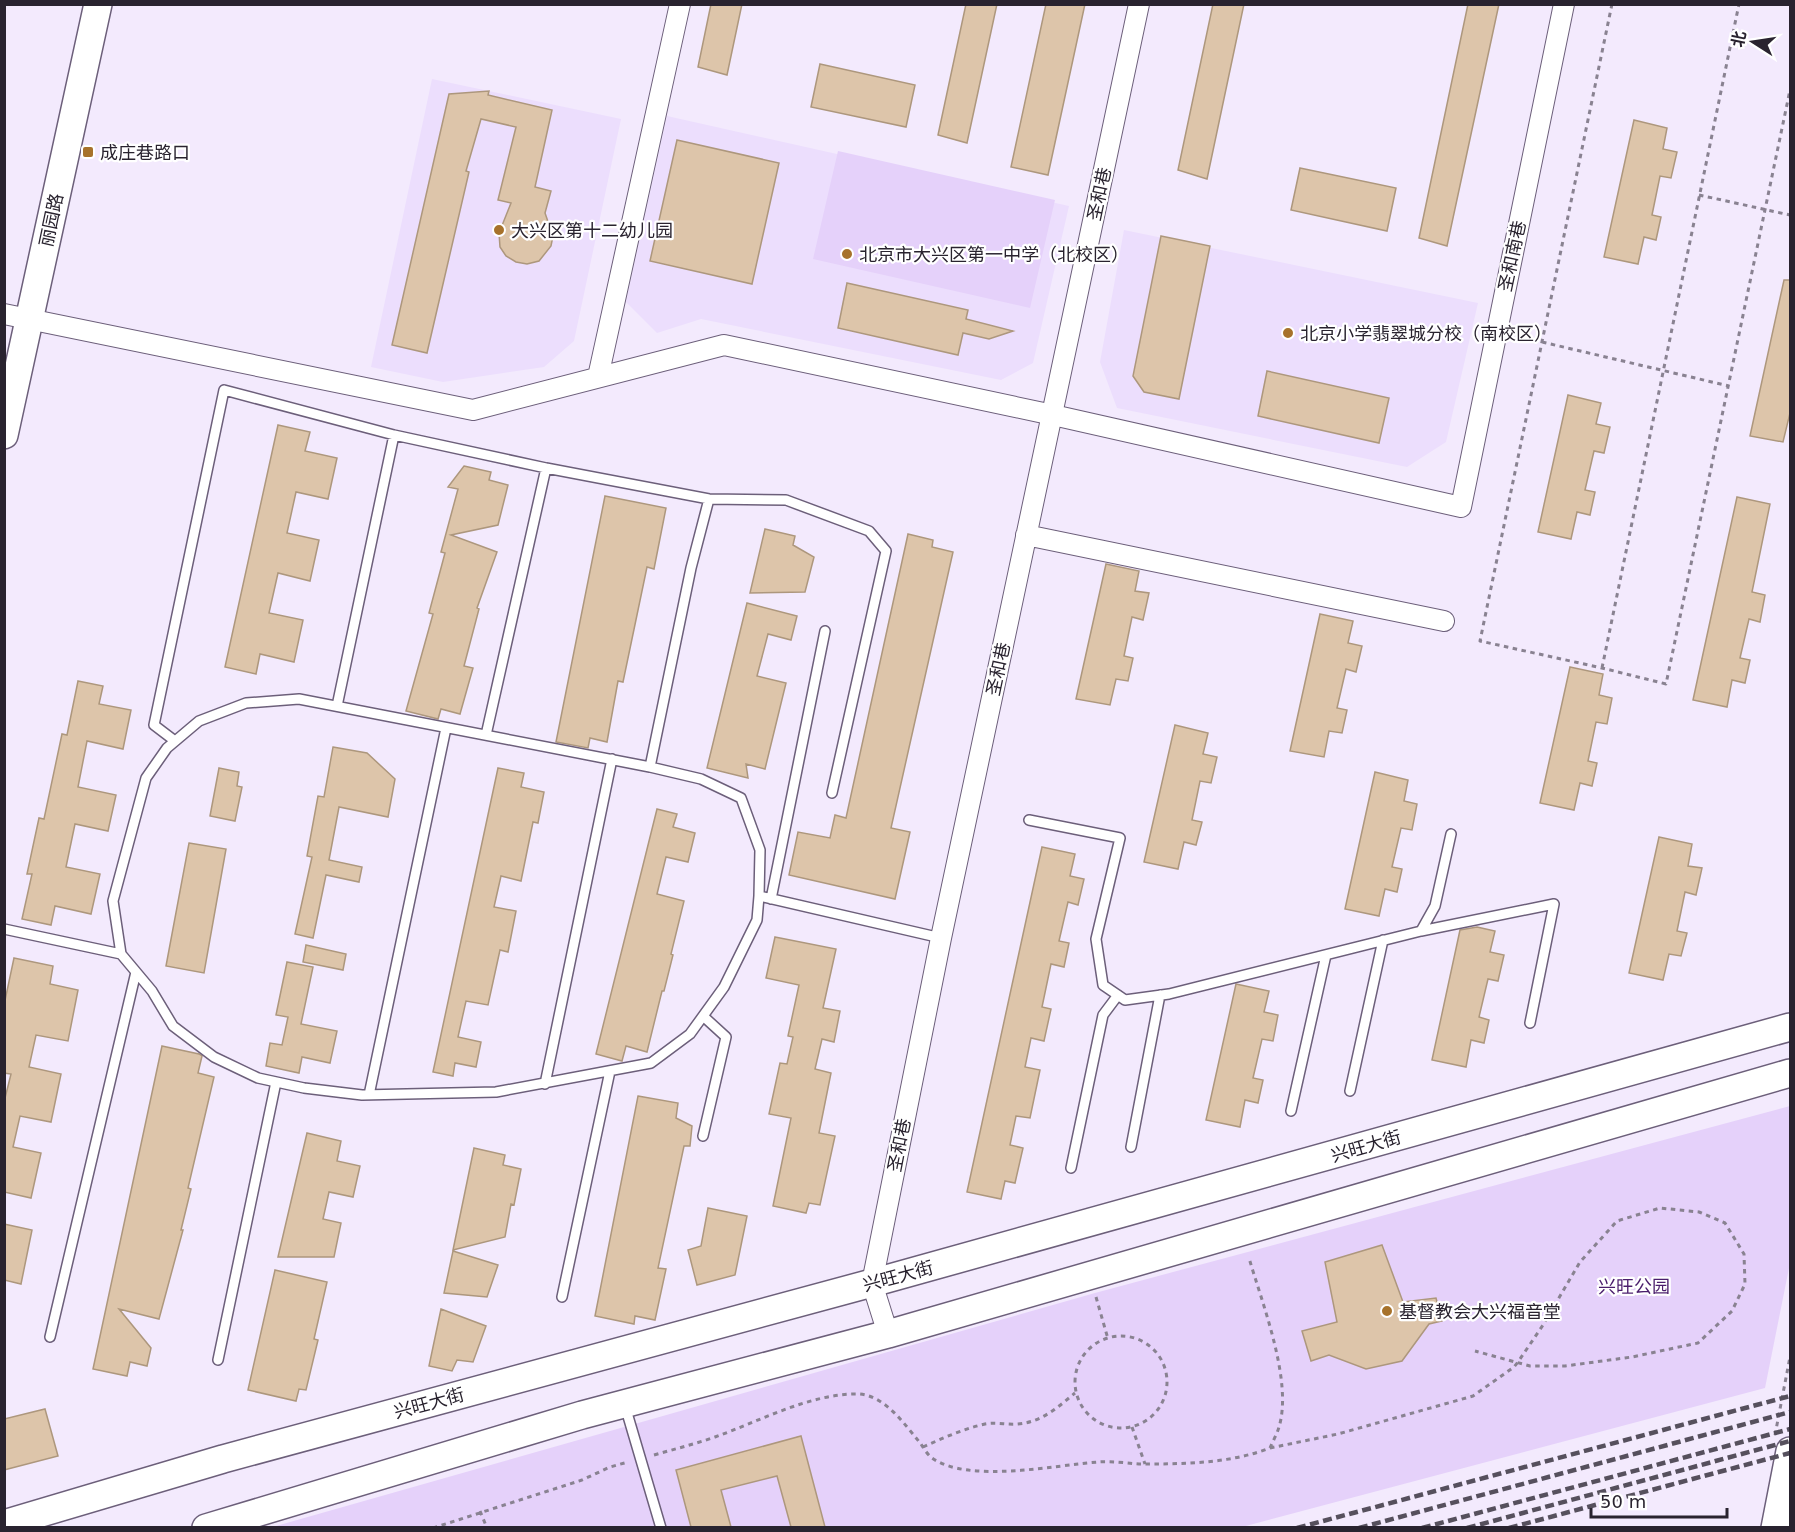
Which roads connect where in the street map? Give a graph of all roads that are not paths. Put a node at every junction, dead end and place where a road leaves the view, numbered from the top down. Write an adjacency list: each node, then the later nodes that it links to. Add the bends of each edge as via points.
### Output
1 (98, 4): 5 (main road, 丽园路)
2 (680, 4): 6 (street)
3 (1139, 4): 7 (street, 圣和巷)
4 (1564, 4): 7 (street, 圣和南巷, via 1461,507)
5 (17, 317): 6 (street, via 473,410); 8 (main road, 丽园路)
6 (598, 377): 7 (street, via 724,345)
7 (1053, 415): 12 (street, 圣和巷)
8 (4, 435)
9 (394, 435): 10 (lane); 15 (lane); 18 (lane, via 224,390 154,725)
10 (546, 468): 11 (lane); 17 (lane)
11 (709, 499): 20 (lane); 21 (lane, via 786,500 869,531 886,551)
12 (1026, 534): 13 (street); 28 (street, 圣和巷)
13 (1444, 621)
14 (825, 631): 25 (lane)
15 (337, 706): 16 (lane); 18 (lane, via 299,699 246,704 199,721)
16 (446, 728): 17 (lane); 43 (lane)
17 (486, 735): 19 (lane)
18 (176, 741): 30 (lane, via 146,778 113,901)
19 (612, 759): 20 (lane); 41 (lane)
20 (650, 767): 24 (lane, via 701,779 741,798 760,850)
21 (832, 794)
22 (1029, 820): 33 (lane, via 1120,838 1096,939 1103,985)
23 (1451, 834): 27 (lane, via 1435,906)
24 (759, 896): 25 (lane); 35 (lane, via 757,920 724,987)
25 (771, 899): 28 (lane)
26 (4, 929): 30 (lane)
27 (1421, 931): 29 (lane); 36 (lane, via 1554,904)
28 (941, 938): 48 (street, 圣和巷)
29 (1383, 940): 31 (lane); 42 (lane)
30 (121, 954): 32 (lane)
31 (1326, 955): 34 (lane); 44 (lane)
32 (136, 972): 40 (lane, via 173,1026 214,1058); 51 (lane)
33 (1118, 995): 34 (lane, via 1125,1000); 47 (lane, via 1103,1015)
34 (1160, 995): 46 (lane)
35 (703, 1016): 38 (lane, via 690,1034 651,1063); 45 (lane, via 726,1037)
36 (1530, 1023)
37 (1791, 1027): 48 (main road, 兴旺大街)
38 (610, 1071): 41 (lane); 49 (lane)
39 (1791, 1073): 50 (main road)
40 (276, 1082): 43 (lane); 52 (lane)
41 (545, 1084): 43 (lane, via 496,1092)
42 (1350, 1091)
43 (369, 1095)
44 (1291, 1111)
45 (703, 1136)
46 (1131, 1147)
47 (1071, 1168)
48 (872, 1283): 50 (street, 圣和巷); 55 (main road, 兴旺大街, via 234,1456)
49 (562, 1297)
50 (888, 1334): 53 (main road)
51 (50, 1337)
52 (218, 1360)
53 (625, 1404): 56 (main road); 57 (lane)
54 (1791, 1451): 58 (main road)
55 (4, 1524)
56 (206, 1527)
57 (661, 1527)
58 (1775, 1527)

